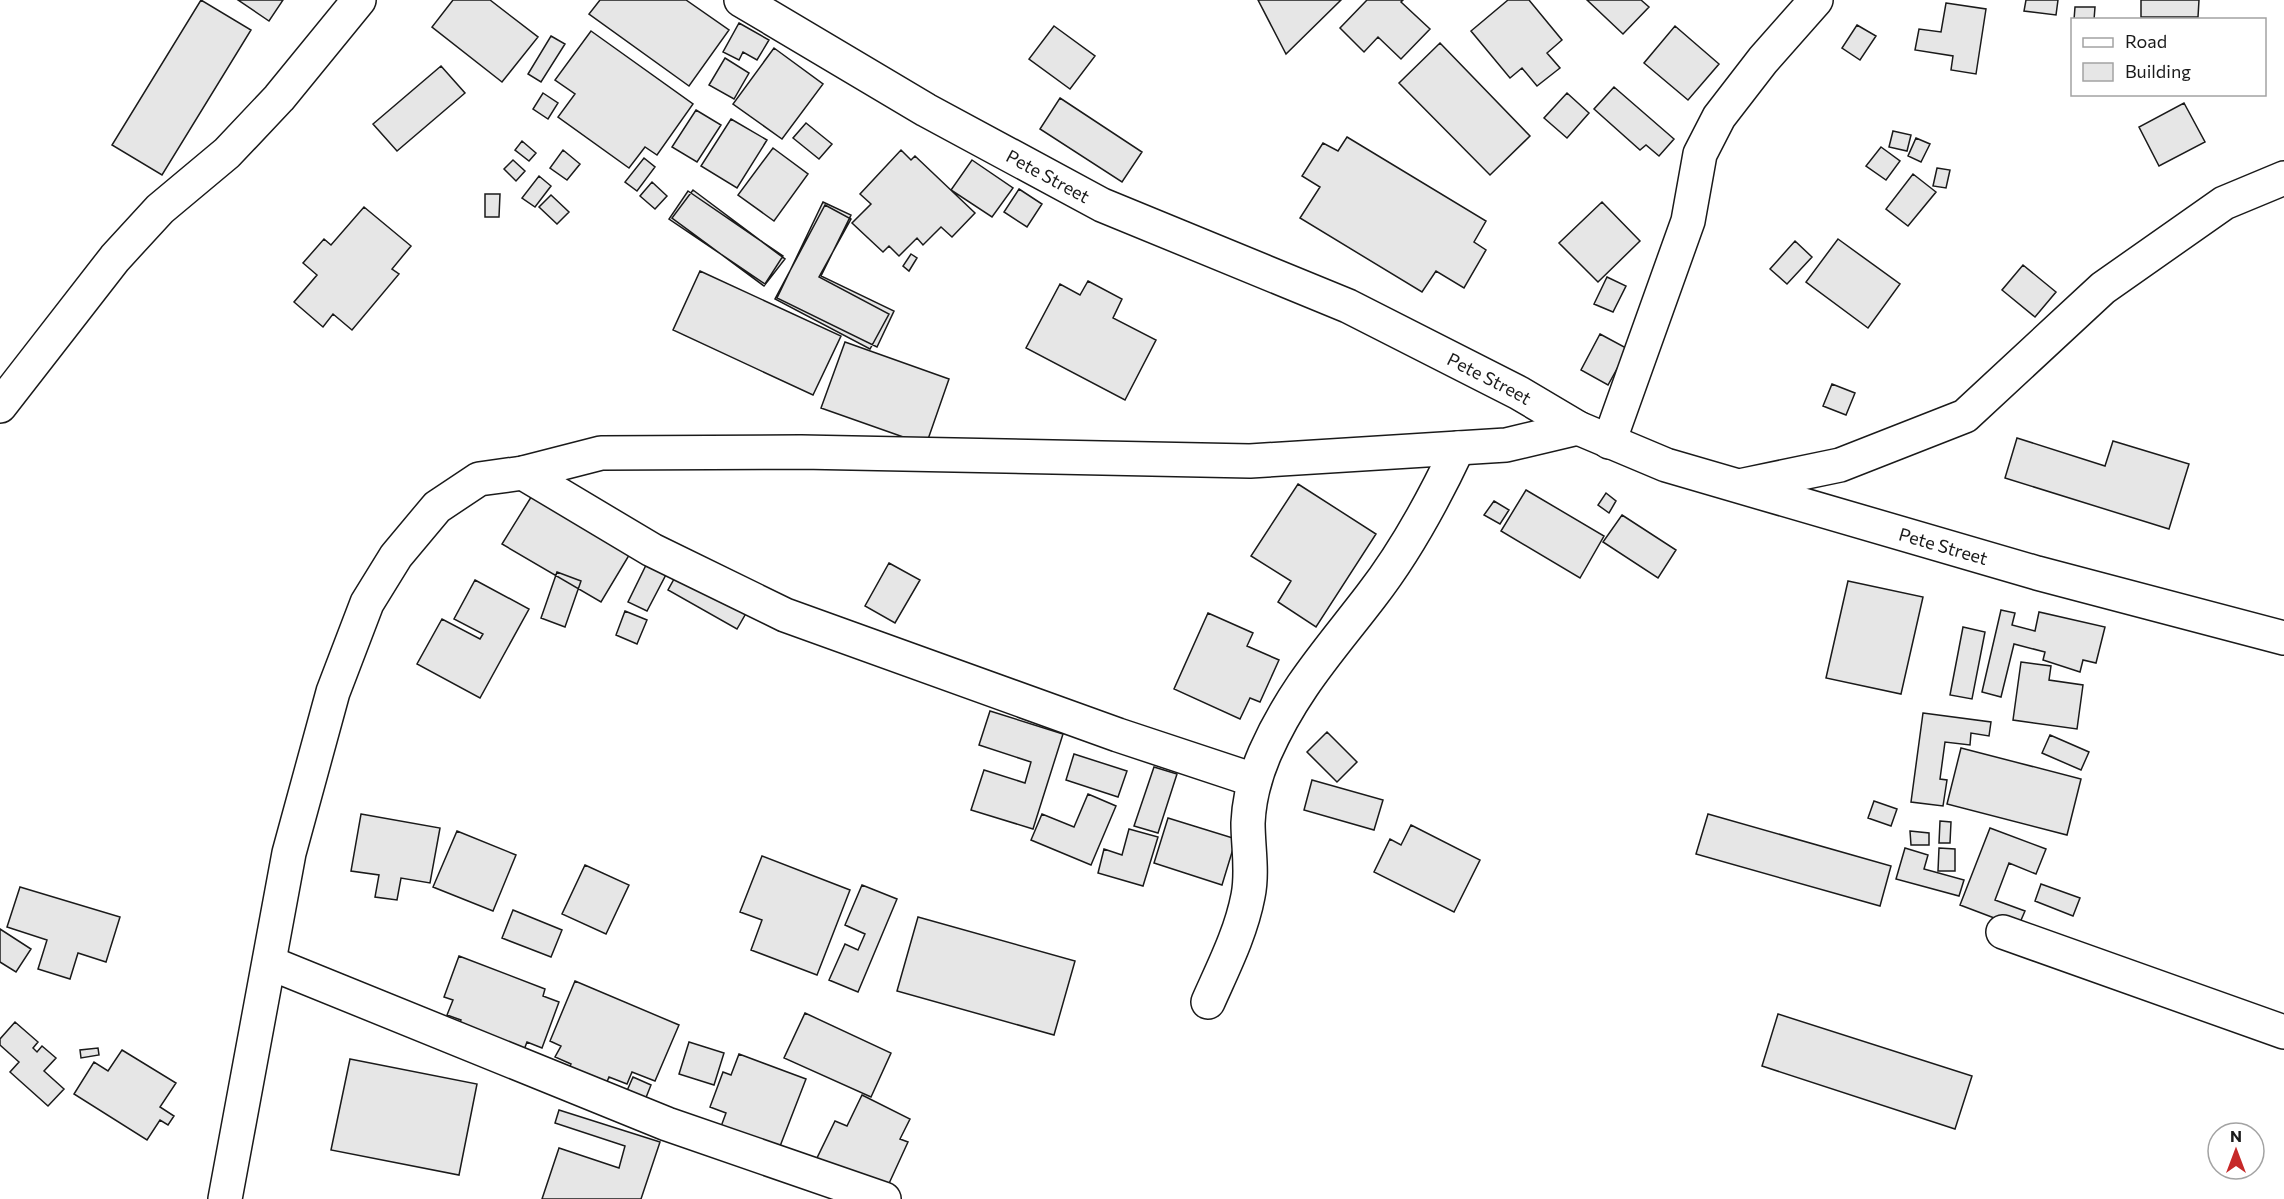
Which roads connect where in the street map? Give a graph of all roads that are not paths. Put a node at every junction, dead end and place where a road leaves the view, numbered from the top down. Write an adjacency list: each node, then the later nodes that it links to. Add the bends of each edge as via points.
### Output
1 (358, 0): 5 (street, via 279,98 227,153 159,209 115,258)
2 (741, 0): 6 (street, Pete Street, via 926,110 1102,205 1348,306 1519,393)
3 (1816, 0): 7 (street, via 1719,117 1700,154 1688,221)
4 (2284, 178): 10 (street, via 2224,203 2103,288 1965,416 1839,465)
5 (0, 406)
6 (1578, 428): 7 (street, Pete Street); 8 (street, via 1506,445)
7 (1609, 442): 10 (street, Pete Street, via 1666,465)
8 (1458, 448): 9 (street, via 1250,462 801,452 601,453); 12 (street, via 1436,495 1372,596 1304,680 1280,721)
9 (523, 473): 12 (street, via 652,550 785,615); 14 (street, via 479,479 437,507 396,556 367,603 333,692 292,841)
10 (1740, 486): 11 (street, Pete Street, via 2047,576)
11 (2284, 638)
12 (1254, 780): 15 (street, via 1248,822 1248,895 1238,933)
13 (2003, 932): 16 (street)
14 (270, 963): 17 (street); 18 (street, via 667,1124)
15 (1208, 1002)
16 (2284, 1032)
17 (225, 1199)
18 (884, 1199)

